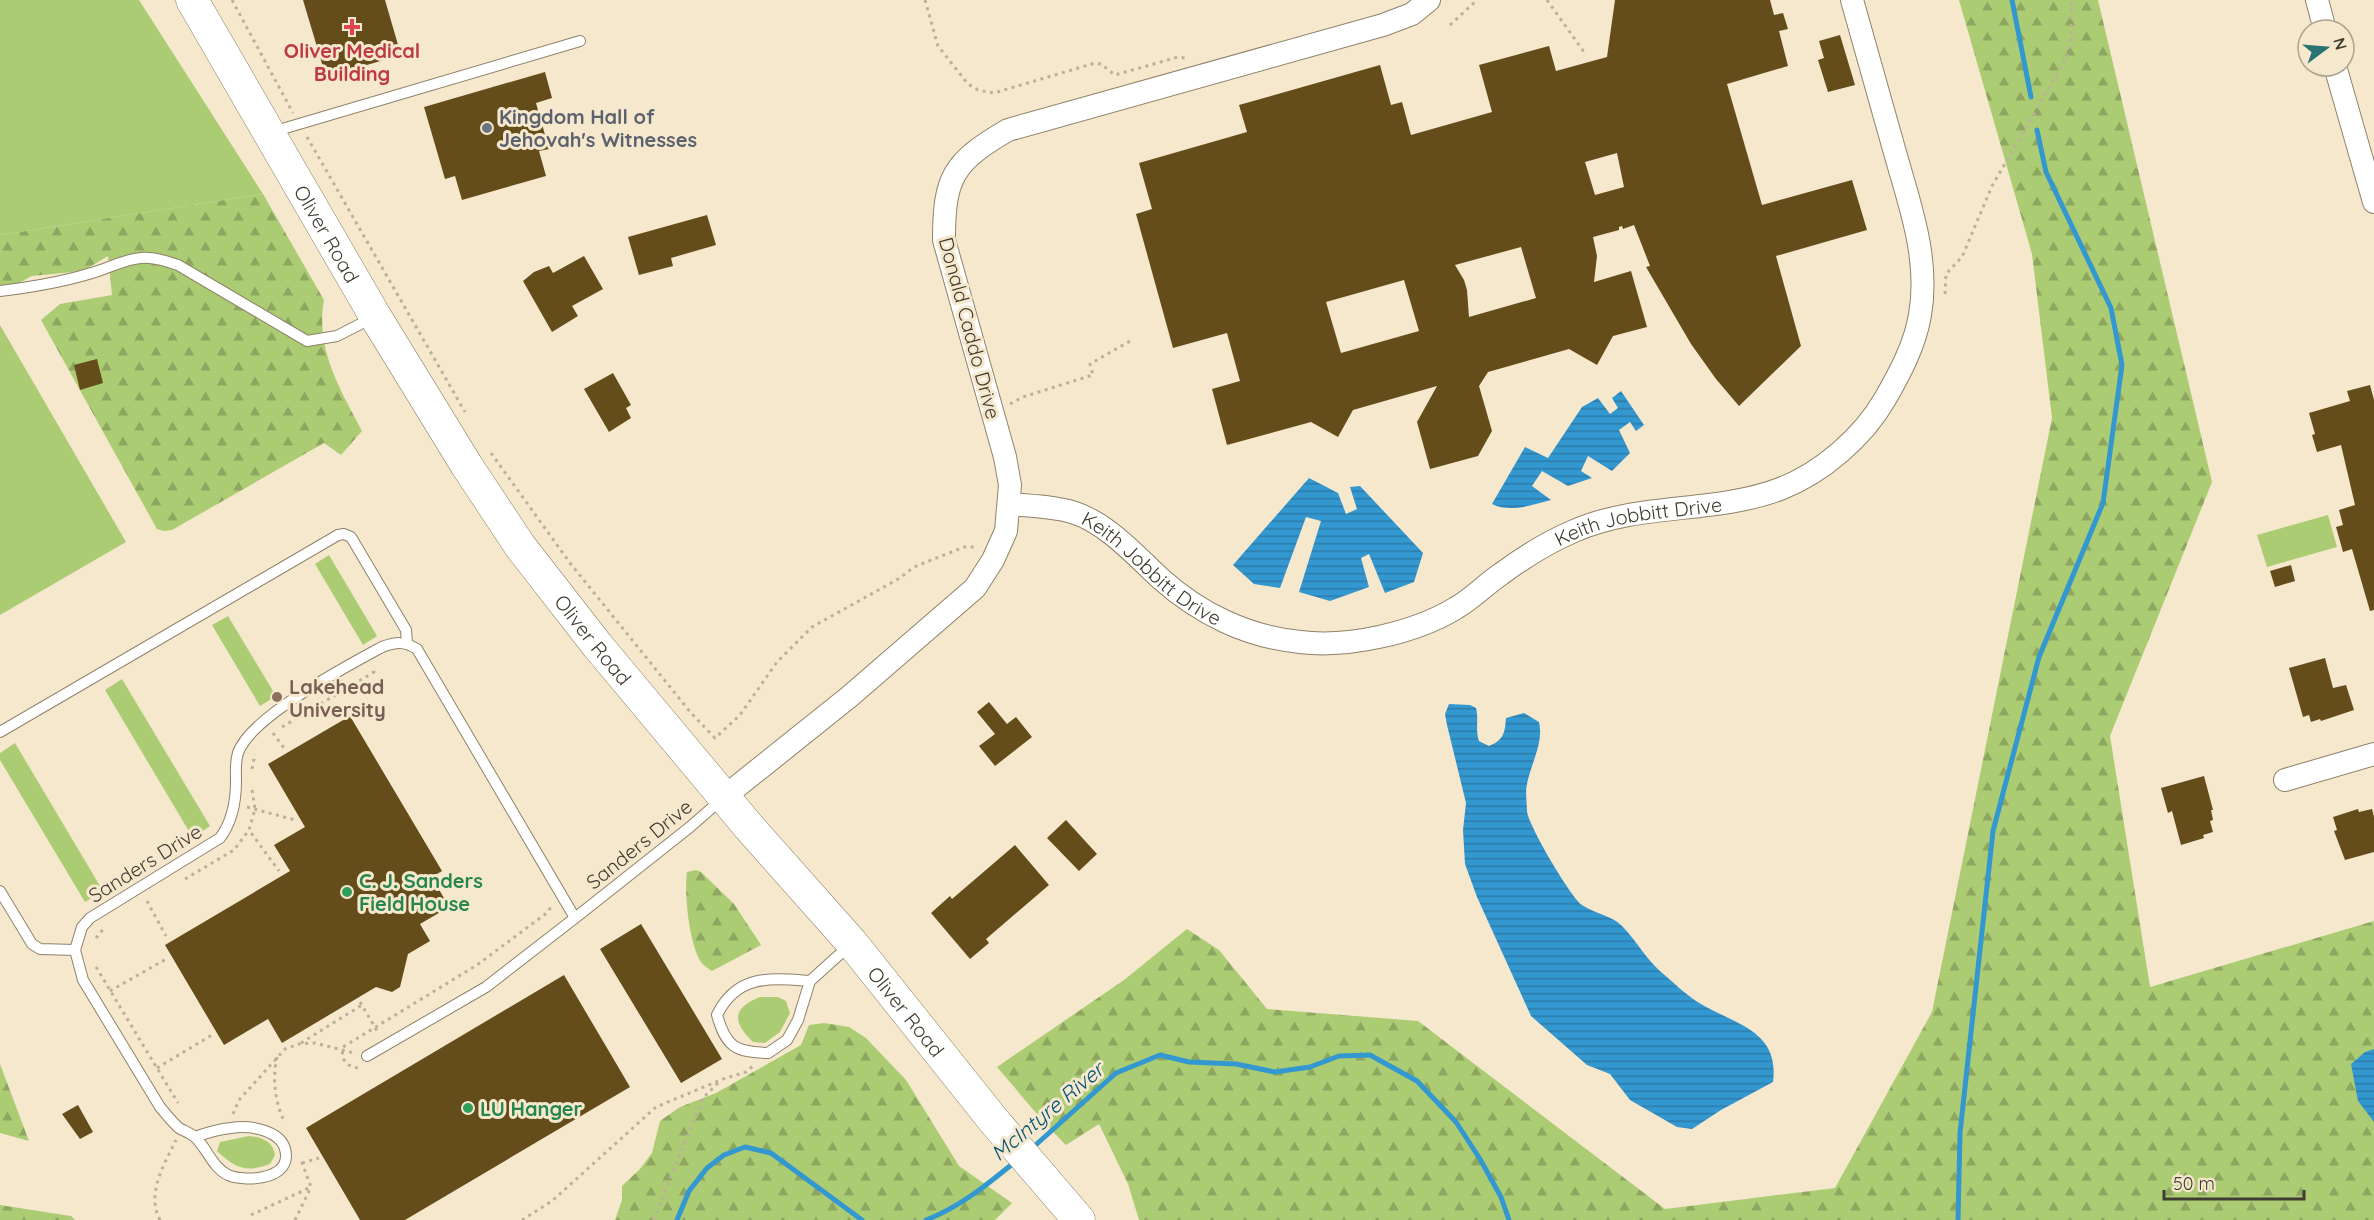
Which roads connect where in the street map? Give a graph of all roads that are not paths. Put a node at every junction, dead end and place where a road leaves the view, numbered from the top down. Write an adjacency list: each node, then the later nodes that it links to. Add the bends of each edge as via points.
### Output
1 (192, 0): 8 (main road, Oliver Road)
2 (1429, 0): 12 (street, Donald Caddo Drive, via 1412,14 1383,25 1008,130 976,148 960,166 948,190 944,240 1005,457)
3 (1852, 0): 12 (street, Keith Jobbitt Drive, via 1918,233 1923,276 1920,316 1901,371 1860,435 1795,483 1714,504 1615,516 1575,530 1537,549 1457,608 1425,623 1344,643 1300,642 1250,632 1213,617 1178,594 1111,533 1075,512)
4 (2317, 0): 5 (street)
5 (2322, 18)
6 (580, 41): 8 (lane)
7 (2338, 78): 9 (street)
8 (268, 133): 11 (main road, Oliver Road)
9 (2374, 202)
10 (0, 291): 11 (lane, via 34,286 121,262 160,259 178,265 307,341 337,336)
11 (375, 316): 17 (main road, Oliver Road, via 520,546)
12 (1009, 504): 17 (street, Donald Caddo Drive, via 1006,531 975,588 849,697)
13 (407, 643): 14 (lane, via 406,630 351,537 338,535); 19 (lane, Sanders Drive, via 425,659); 21 (lane, Sanders Drive, via 393,643 364,657 308,690 250,733 236,758 234,804 227,829 220,838 90,918 82,927)
14 (0, 732)
15 (2374, 754): 16 (street)
16 (2285, 780)
17 (724, 797): 19 (lane, Sanders Drive); 20 (main road, Oliver Road)
18 (0, 891): 21 (lane, via 32,944 40,949)
19 (575, 918): 23 (lane, Sanders Drive, via 486,987 385,1045)
20 (852, 943): 22 (lane); 25 (main road, Oliver Road)
21 (75, 950): 24 (lane, via 83,980 160,1107 181,1129)
22 (810, 981): 22 (lane, via 757,980 740,987 724,1000 717,1015 722,1034 734,1047 768,1053 787,1040)
23 (365, 1061)
24 (195, 1137): 24 (lane, via 213,1163 226,1174 243,1180 259,1180 282,1166 286,1157 284,1146 274,1135 257,1129 231,1128)
25 (1078, 1220)

